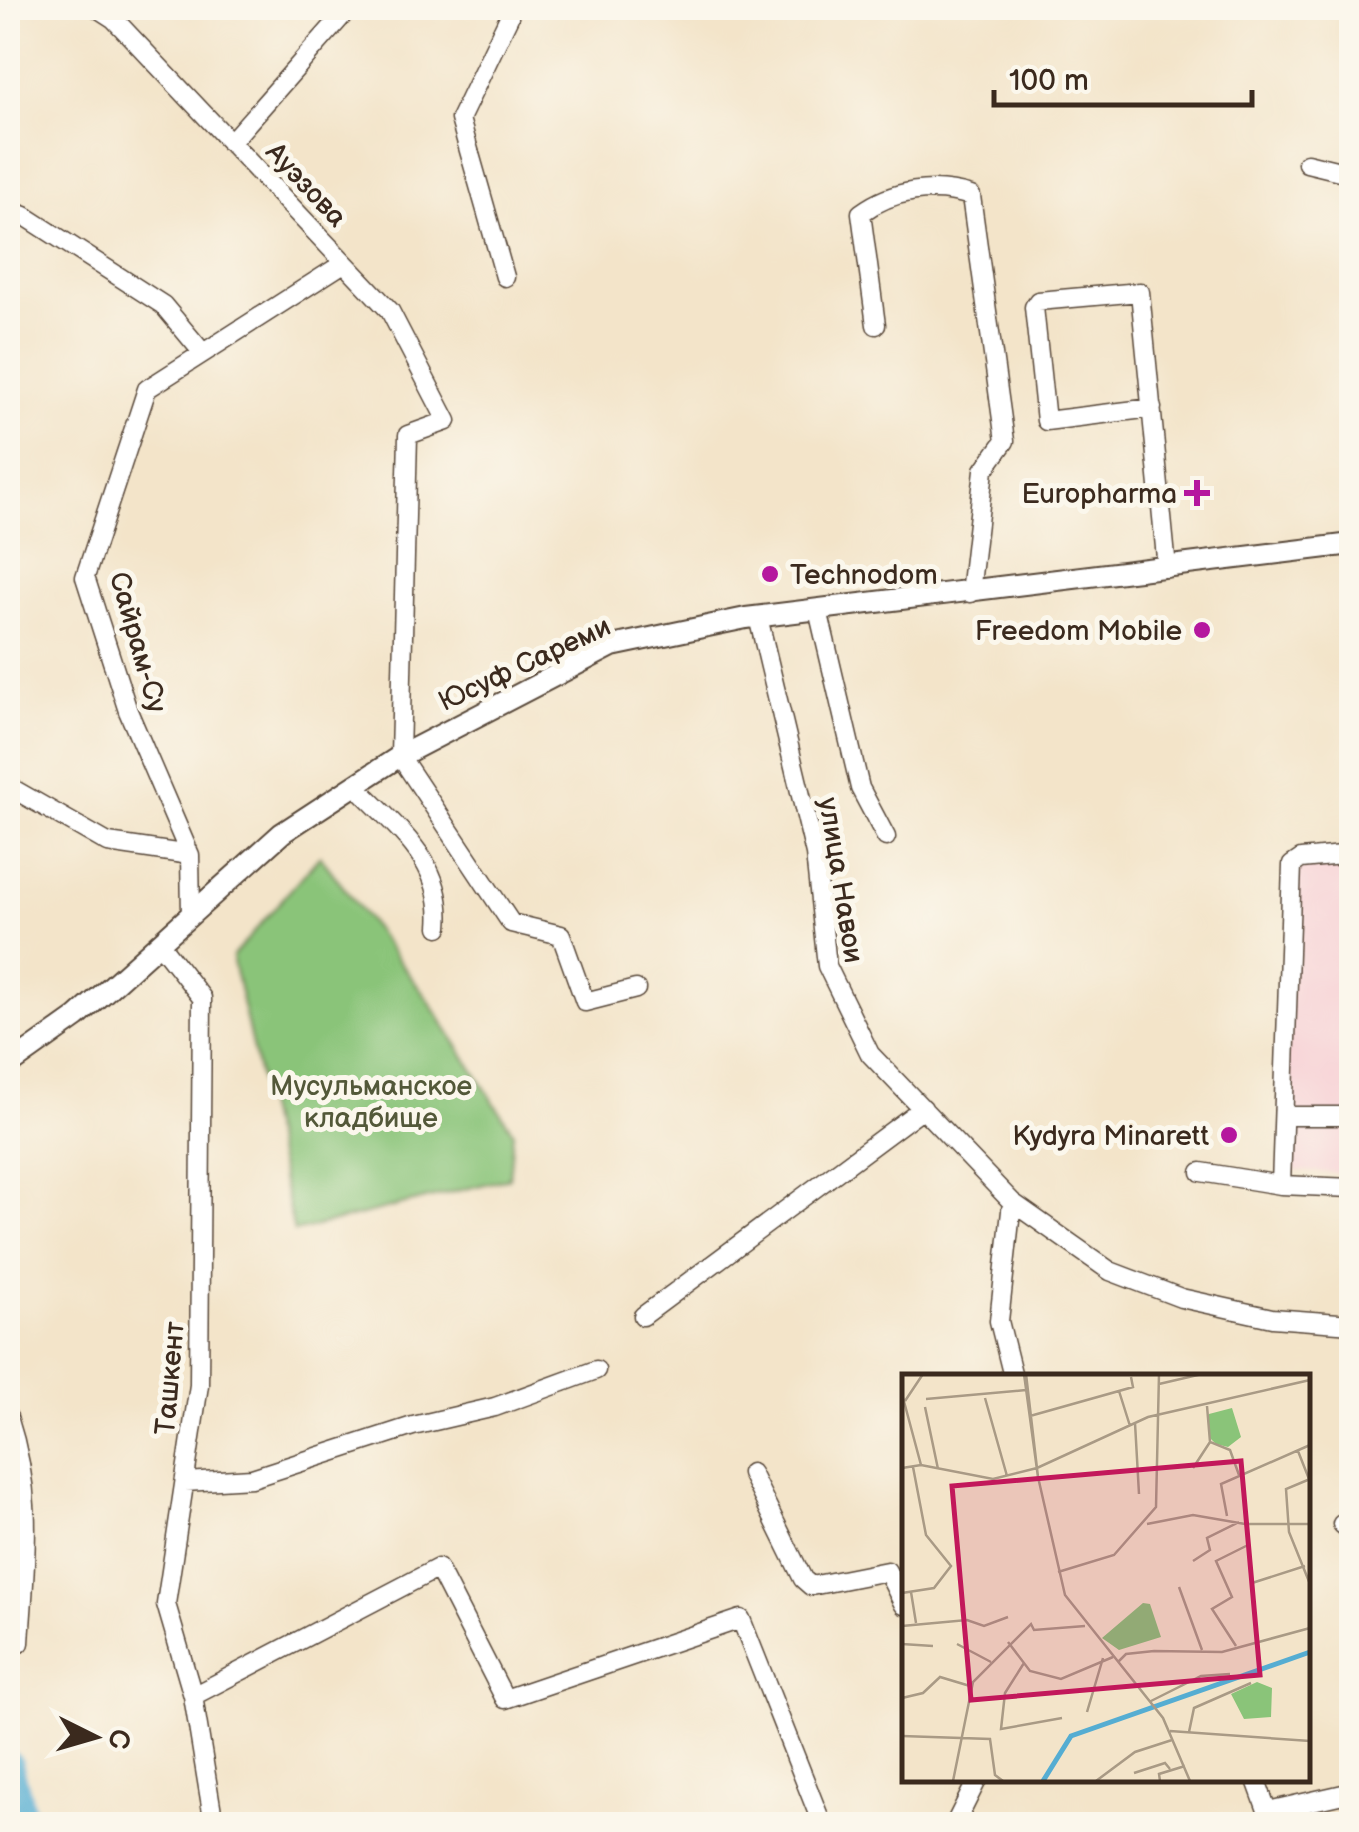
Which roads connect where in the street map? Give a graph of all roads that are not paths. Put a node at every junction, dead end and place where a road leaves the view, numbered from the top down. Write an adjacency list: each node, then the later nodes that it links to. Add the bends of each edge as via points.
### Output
1 (97, 8): 4 (street, Ауэзова)
2 (348, 8): 4 (street)
3 (509, 8): 9 (street, via 460,119)
4 (230, 143): 8 (street, Ауэзова)
5 (1307, 163): 6 (street)
6 (1352, 174)
7 (8, 210): 11 (street, via 163,305)
8 (344, 263): 11 (street, Сайрам-Су); 18 (street, Ауэзова, via 390,311 447,421 408,435)
9 (505, 276)
10 (876, 325): 15 (street, via 861,214 882,198 946,188 971,196 1005,441 984,470)
11 (203, 353): 23 (street, Сайрам-Су, via 147,389 85,577 128,710)
12 (1152, 408): 12 (street, via 1140,292 1038,302 1046,421); 14 (street)
13 (1352, 544): 14 (main road, Юсуф Сареми)
14 (1167, 568): 15 (main road, Юсуф Сареми)
15 (970, 593): 16 (main road, Юсуф Сареми)
16 (818, 610): 17 (main road, Юсуф Сареми); 21 (street, via 860,788)
17 (758, 616): 18 (main road, Юсуф Сареми, via 612,646); 29 (street, улица Навои, via 814,854 832,982 870,1054)
18 (400, 756): 20 (main road, Юсуф Сареми); 27 (street, via 511,923 561,936 585,1002)
19 (8, 786): 23 (street, via 108,843)
20 (356, 786): 24 (main road, Юсуф Сареми, via 282,834); 25 (street, via 432,868)
21 (886, 838)
22 (1352, 854): 30 (street, via 1292,865)
23 (190, 855): 24 (street, Сайрам-Су)
24 (191, 915): 26 (main road, Юсуф Сареми)
25 (439, 926)
26 (159, 943): 28 (main road, Юсуф Сареми); 42 (street, Ташкент, via 202,998 200,1386)
27 (636, 989)
28 (8, 1066)
29 (923, 1108): 35 (street, улица Навои); 36 (street)
30 (1284, 1116): 31 (street); 33 (street)
31 (1352, 1116)
32 (1201, 1172): 33 (street)
33 (1280, 1184): 34 (street)
34 (1352, 1188)
35 (1012, 1202): 37 (street, улица Навои, via 1110,1271 1181,1298 1272,1318); 39 (street, via 1000,1321)
36 (644, 1316)
37 (1352, 1324)
38 (596, 1370): 42 (street, via 495,1407 252,1478)
39 (1013, 1374)
40 (8, 1416): 44 (street, via 29,1506)
41 (752, 1473): 43 (street, via 811,1586 886,1571)
42 (185, 1482): 45 (street, Ташкент, via 166,1604)
43 (902, 1601)
44 (20, 1643)
45 (193, 1696): 50 (street, Ташкент); 51 (street, via 438,1568 505,1700 741,1618)
46 (973, 1782): 52 (street)
47 (1257, 1782): 49 (street)
48 (1352, 1792): 49 (street)
49 (1270, 1818)
50 (214, 1824)
51 (822, 1824)
52 (954, 1824)

